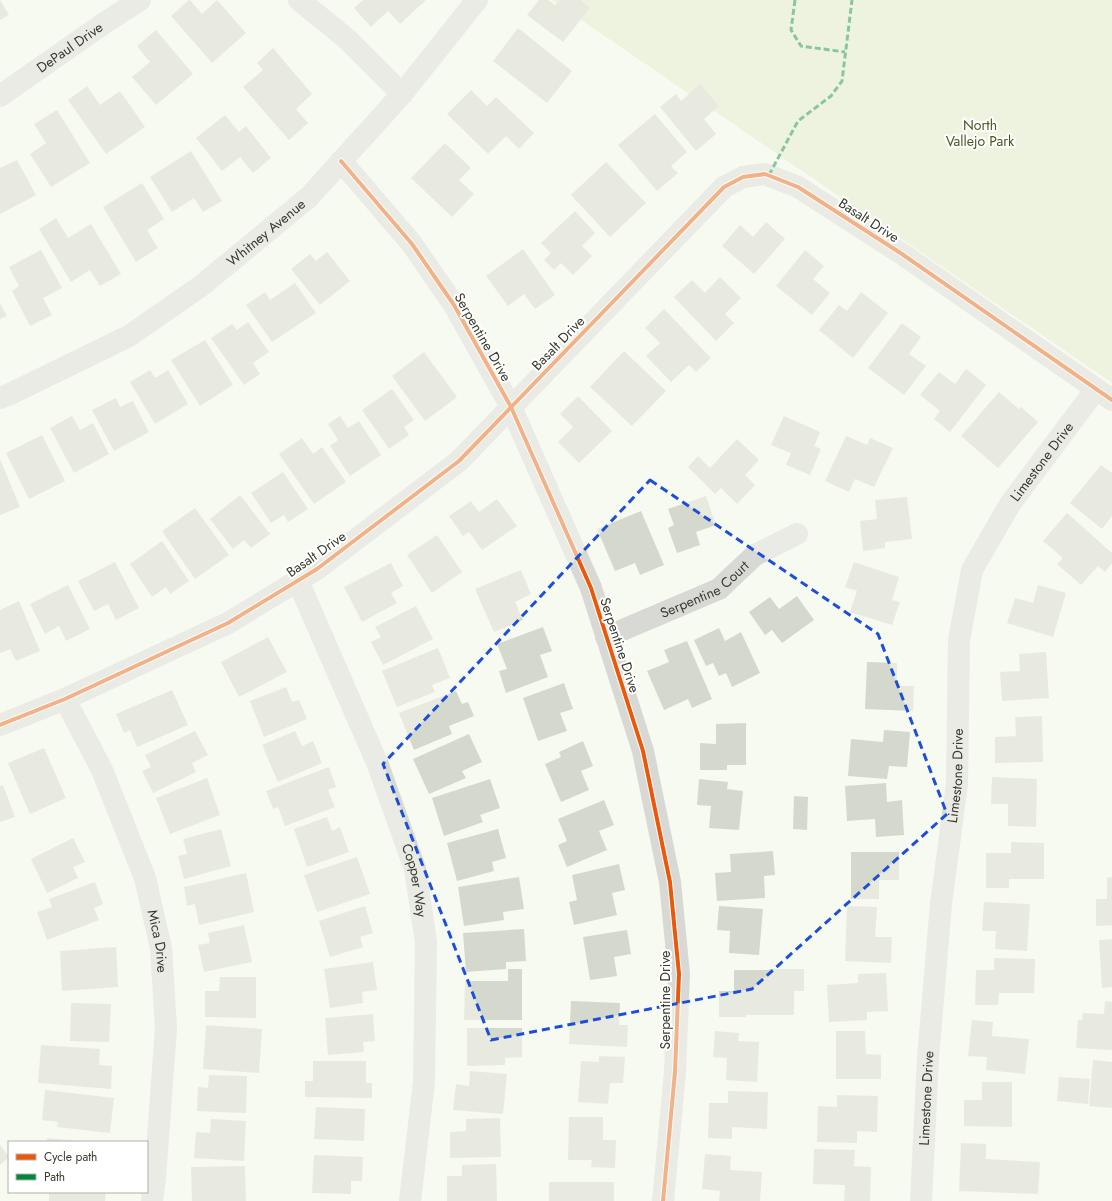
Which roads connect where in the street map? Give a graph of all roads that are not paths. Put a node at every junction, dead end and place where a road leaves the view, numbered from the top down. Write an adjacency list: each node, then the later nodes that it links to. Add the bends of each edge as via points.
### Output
1 (140, 0): 5 (street, DePaul Drive)
2 (299, 0): 4 (street, via 347,39)
3 (477, 0): 4 (street, Whitney Avenue)
4 (402, 94): 6 (street, Whitney Avenue)
5 (0, 96)
6 (341, 161): 8 (street, Whitney Avenue, via 309,196 201,286 129,336); 9 (street, Serpentine Drive, via 412,244 446,293)
7 (1104, 395): 9 (street, Basalt Drive, via 902,254 798,187 765,174 743,177 724,187); 18 (street, Limestone Drive, via 1010,504 972,570 959,640 957,784 940,919 928,1058)
8 (0, 398)
9 (511, 407): 11 (street, Basalt Drive, via 459,461); 12 (street, Serpentine Drive, via 591,588)
10 (797, 534): 12 (street, Serpentine Court, via 754,555 719,589)
11 (298, 581): 13 (street, Basalt Drive, via 228,623); 16 (street, Copper Way, via 378,765 415,869 426,942 424,1082)
12 (606, 637): 17 (street, Serpentine Drive, via 643,751 670,882 679,974 676,1072)
13 (65, 699): 14 (street, Basalt Drive); 15 (street, Mica Drive, via 102,770 145,878 161,948 166,1028)
14 (0, 725)
15 (152, 1201)
16 (410, 1201)
17 (663, 1201)
18 (921, 1201)

